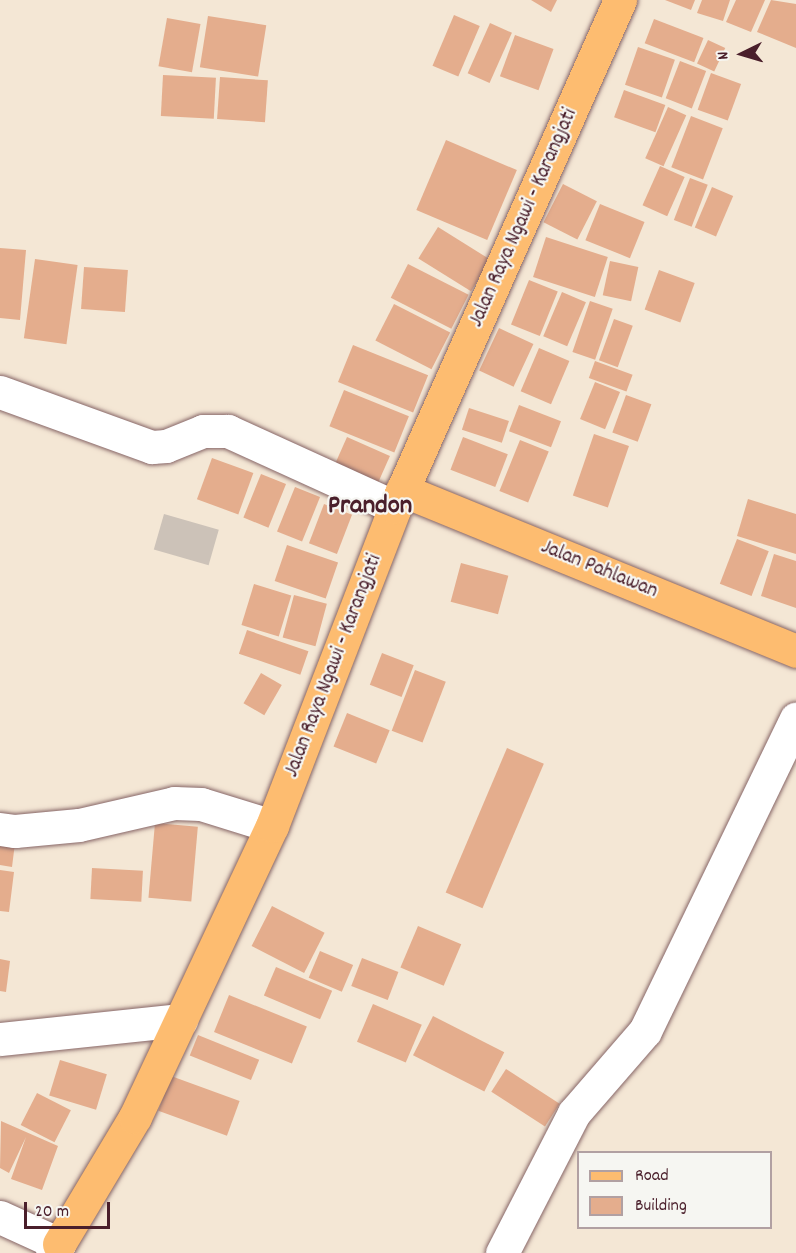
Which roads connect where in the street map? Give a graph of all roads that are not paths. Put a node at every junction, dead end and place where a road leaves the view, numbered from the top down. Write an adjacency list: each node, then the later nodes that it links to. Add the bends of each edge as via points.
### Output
1 (620, 0): 3 (main road, Jalan Raya Ngawi - Karangjati)
2 (0, 392): 3 (street, via 152,447 166,446 203,431 228,431)
3 (398, 499): 4 (main road, Jalan Pahlawan); 6 (main road, Jalan Raya Ngawi - Karangjati)
4 (795, 646)
5 (796, 719): 12 (street, via 645,1031 574,1113)
6 (272, 826): 7 (street, via 201,804 174,803 79,825 15,831); 8 (main road, Jalan Raya Ngawi - Karangjati)
7 (0, 828)
8 (181, 1020): 9 (street); 11 (main road, Jalan Raya Ngawi - Karangjati, via 135,1117)
9 (0, 1039)
10 (0, 1217): 11 (street)
11 (55, 1249)
12 (502, 1253)

